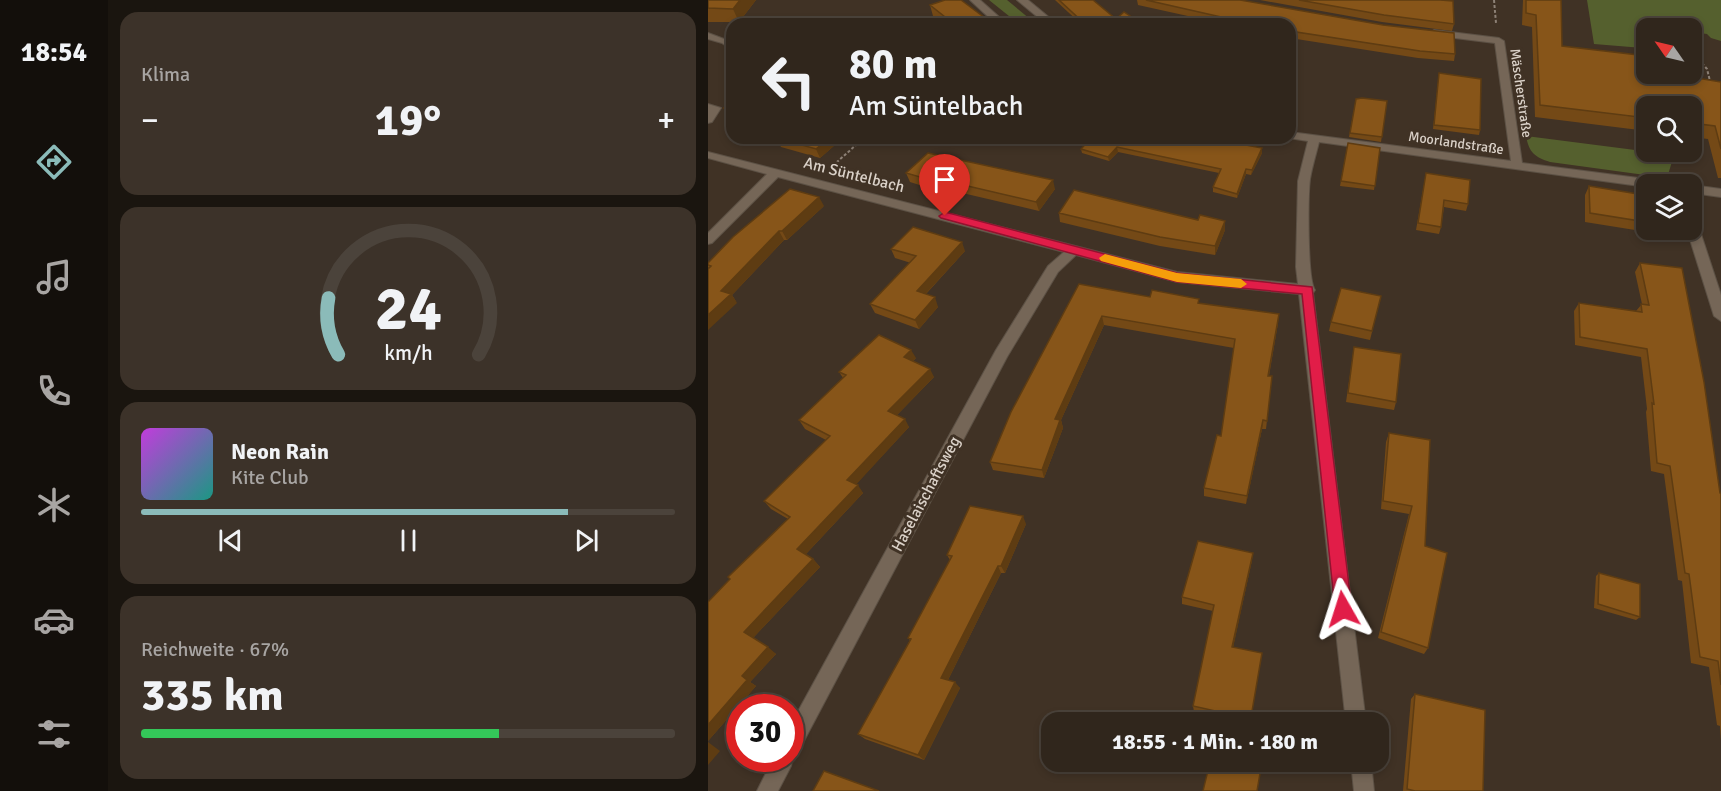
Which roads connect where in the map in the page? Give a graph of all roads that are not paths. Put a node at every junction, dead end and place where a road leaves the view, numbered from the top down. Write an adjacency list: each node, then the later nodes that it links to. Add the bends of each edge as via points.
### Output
1 (975, 0): 3 (street)
2 (1022, 0): 4 (street)
3 (995, 18)
4 (1044, 18)
5 (1428, 32): 13 (street, Mäscherstraße, via 1499,40)
6 (708, 36): 7 (street)
7 (726, 42)
8 (708, 107): 9 (street, via 716,108)
9 (708, 120)
10 (1296, 136): 11 (street, Moorlandstraße)
11 (1314, 139): 13 (street, Moorlandstraße); 21 (street, via 1304,181 1303,267)
12 (708, 154): 14 (street, Am Süntelbach)
13 (1516, 166): 15 (street, Moorlandstraße)
14 (776, 172): 18 (street); 20 (street, Am Süntelbach)
15 (1636, 182)
16 (1702, 190): 17 (street)
17 (1721, 193)
18 (708, 240)
19 (1697, 240): 22 (street)
20 (1074, 250): 21 (street, Am Süntelbach, via 1177,277); 24 (street, Haselaischaftsweg, via 1053,269 1001,354)
21 (1308, 290): 23 (street)
22 (1721, 316)
23 (1355, 712)
24 (804, 721)
25 (777, 772): 27 (street)
26 (1362, 772): 28 (street)
27 (767, 791)
28 (1364, 791)

